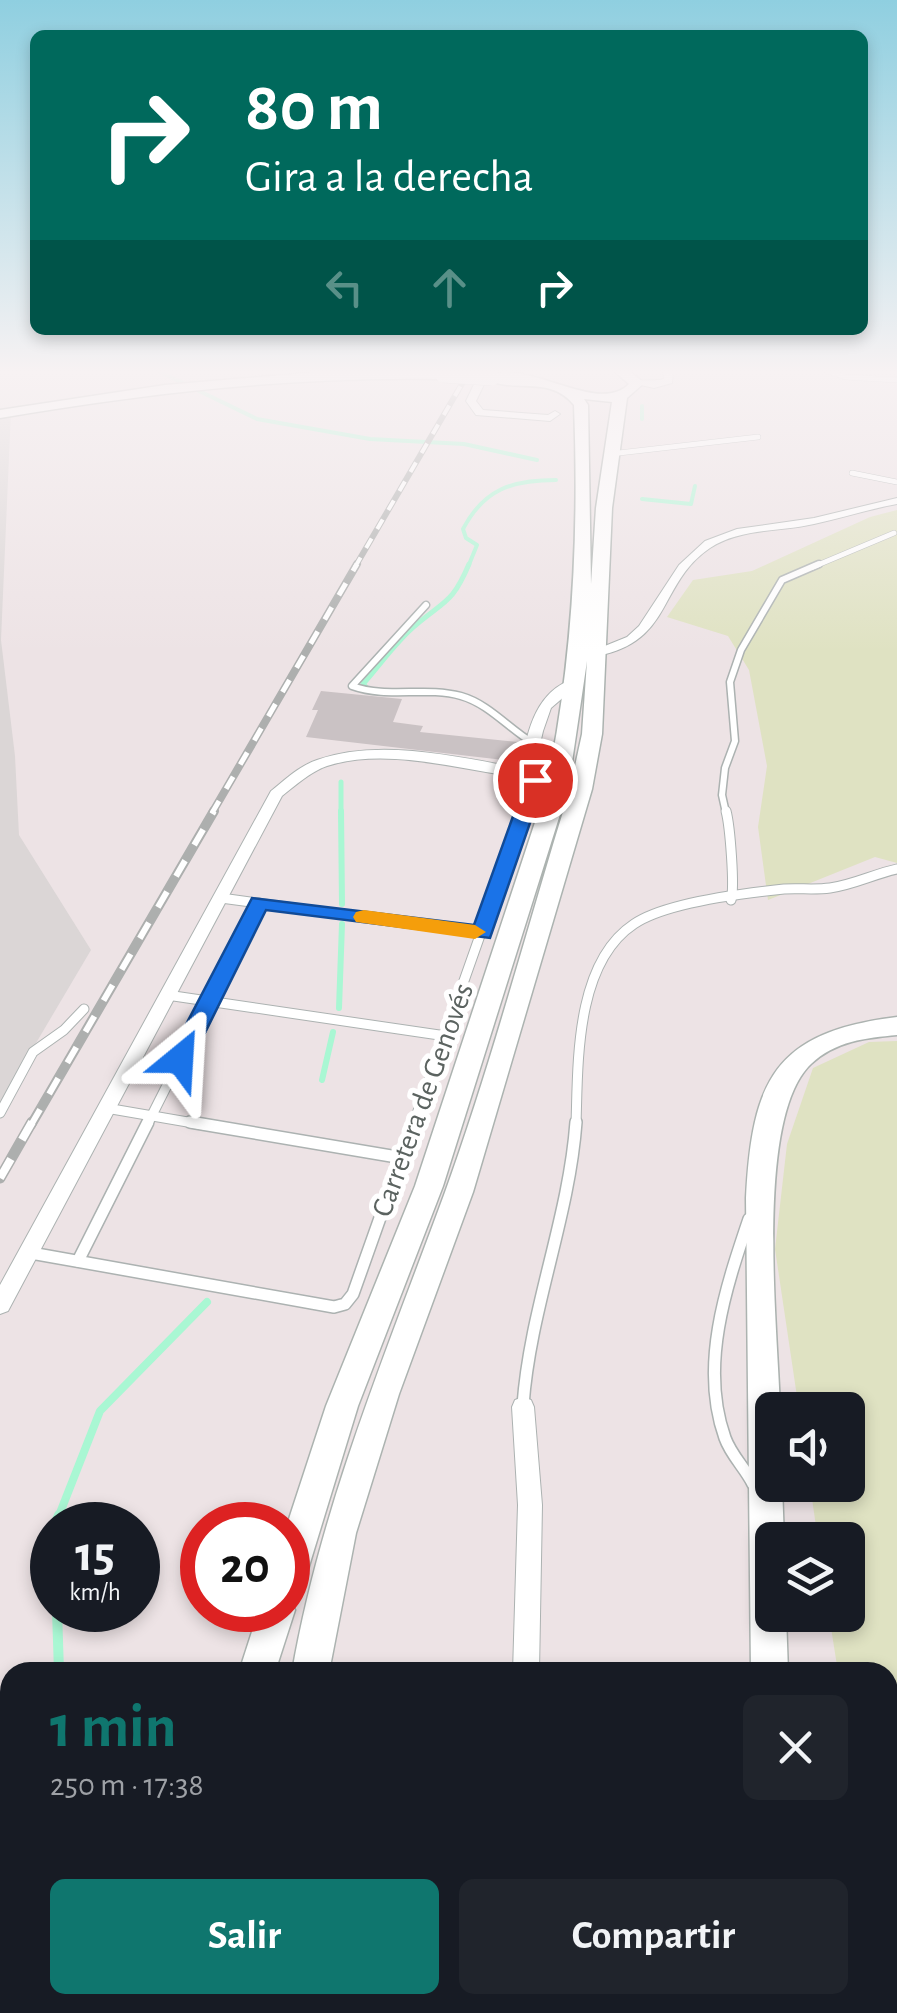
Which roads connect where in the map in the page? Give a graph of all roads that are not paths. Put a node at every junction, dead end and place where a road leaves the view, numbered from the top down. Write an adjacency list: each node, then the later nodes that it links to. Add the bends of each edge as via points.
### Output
1 (584, 464): 9 (main road)
2 (609, 464): 8 (main road)
3 (852, 474): 4 (lane)
4 (897, 482)
5 (897, 502): 8 (street, via 716,538 681,568 637,638 626,648)
6 (894, 534): 14 (lane, via 782,580 732,668 736,741 722,795 731,832)
7 (426, 605): 10 (lane, via 352,686 462,696 494,710)
8 (597, 652): 37 (main road, via 581,790 459,1192 339,1533)
9 (574, 683): 10 (street, Carretera de Genovés, via 546,701); 11 (main road, via 569,735)
10 (533, 743): 11 (street, Carretera de Genovés, via 528,770)
11 (546, 784): 13 (street, via 518,772 387,756 320,764 276,794); 16 (lane, Carretera de Genovés); 31 (main road, via 428,1186)
12 (897, 869): 14 (lane, via 832,888)
13 (220, 898): 15 (lane); 17 (street)
14 (731, 900): 30 (lane, via 638,921 601,968 576,1060 574,1139 531,1332)
15 (259, 903): 16 (lane); 18 (lane)
16 (482, 933): 21 (lane, Carretera de Genovés)
17 (168, 995): 18 (lane); 22 (street)
18 (209, 1002): 21 (lane); 24 (lane)
19 (84, 1008): 23 (lane, via 34,1052)
20 (897, 1026): 26 (main road, via 843,1034 812,1047 789,1067 774,1098)
21 (446, 1036): 25 (lane, Carretera de Genovés)
22 (106, 1108): 24 (lane); 27 (street)
23 (0, 1113)
24 (151, 1117): 25 (lane); 28 (lane)
25 (404, 1158): 28 (lane, Carretera de Genovés, via 345,1304)
26 (760, 1188): 32 (lane, via 726,1285 717,1415 726,1443 752,1480); 33 (main road)
27 (29, 1252): 28 (lane); 29 (street)
28 (78, 1262)
29 (0, 1304)
30 (523, 1407): 38 (street, via 530,1505)
31 (310, 1507)
32 (762, 1522)
33 (767, 1522)
34 (270, 1632): 36 (main road)
35 (769, 1632): 39 (main road)
36 (260, 1662)
37 (312, 1662)
38 (526, 1662)
39 (769, 1662)

